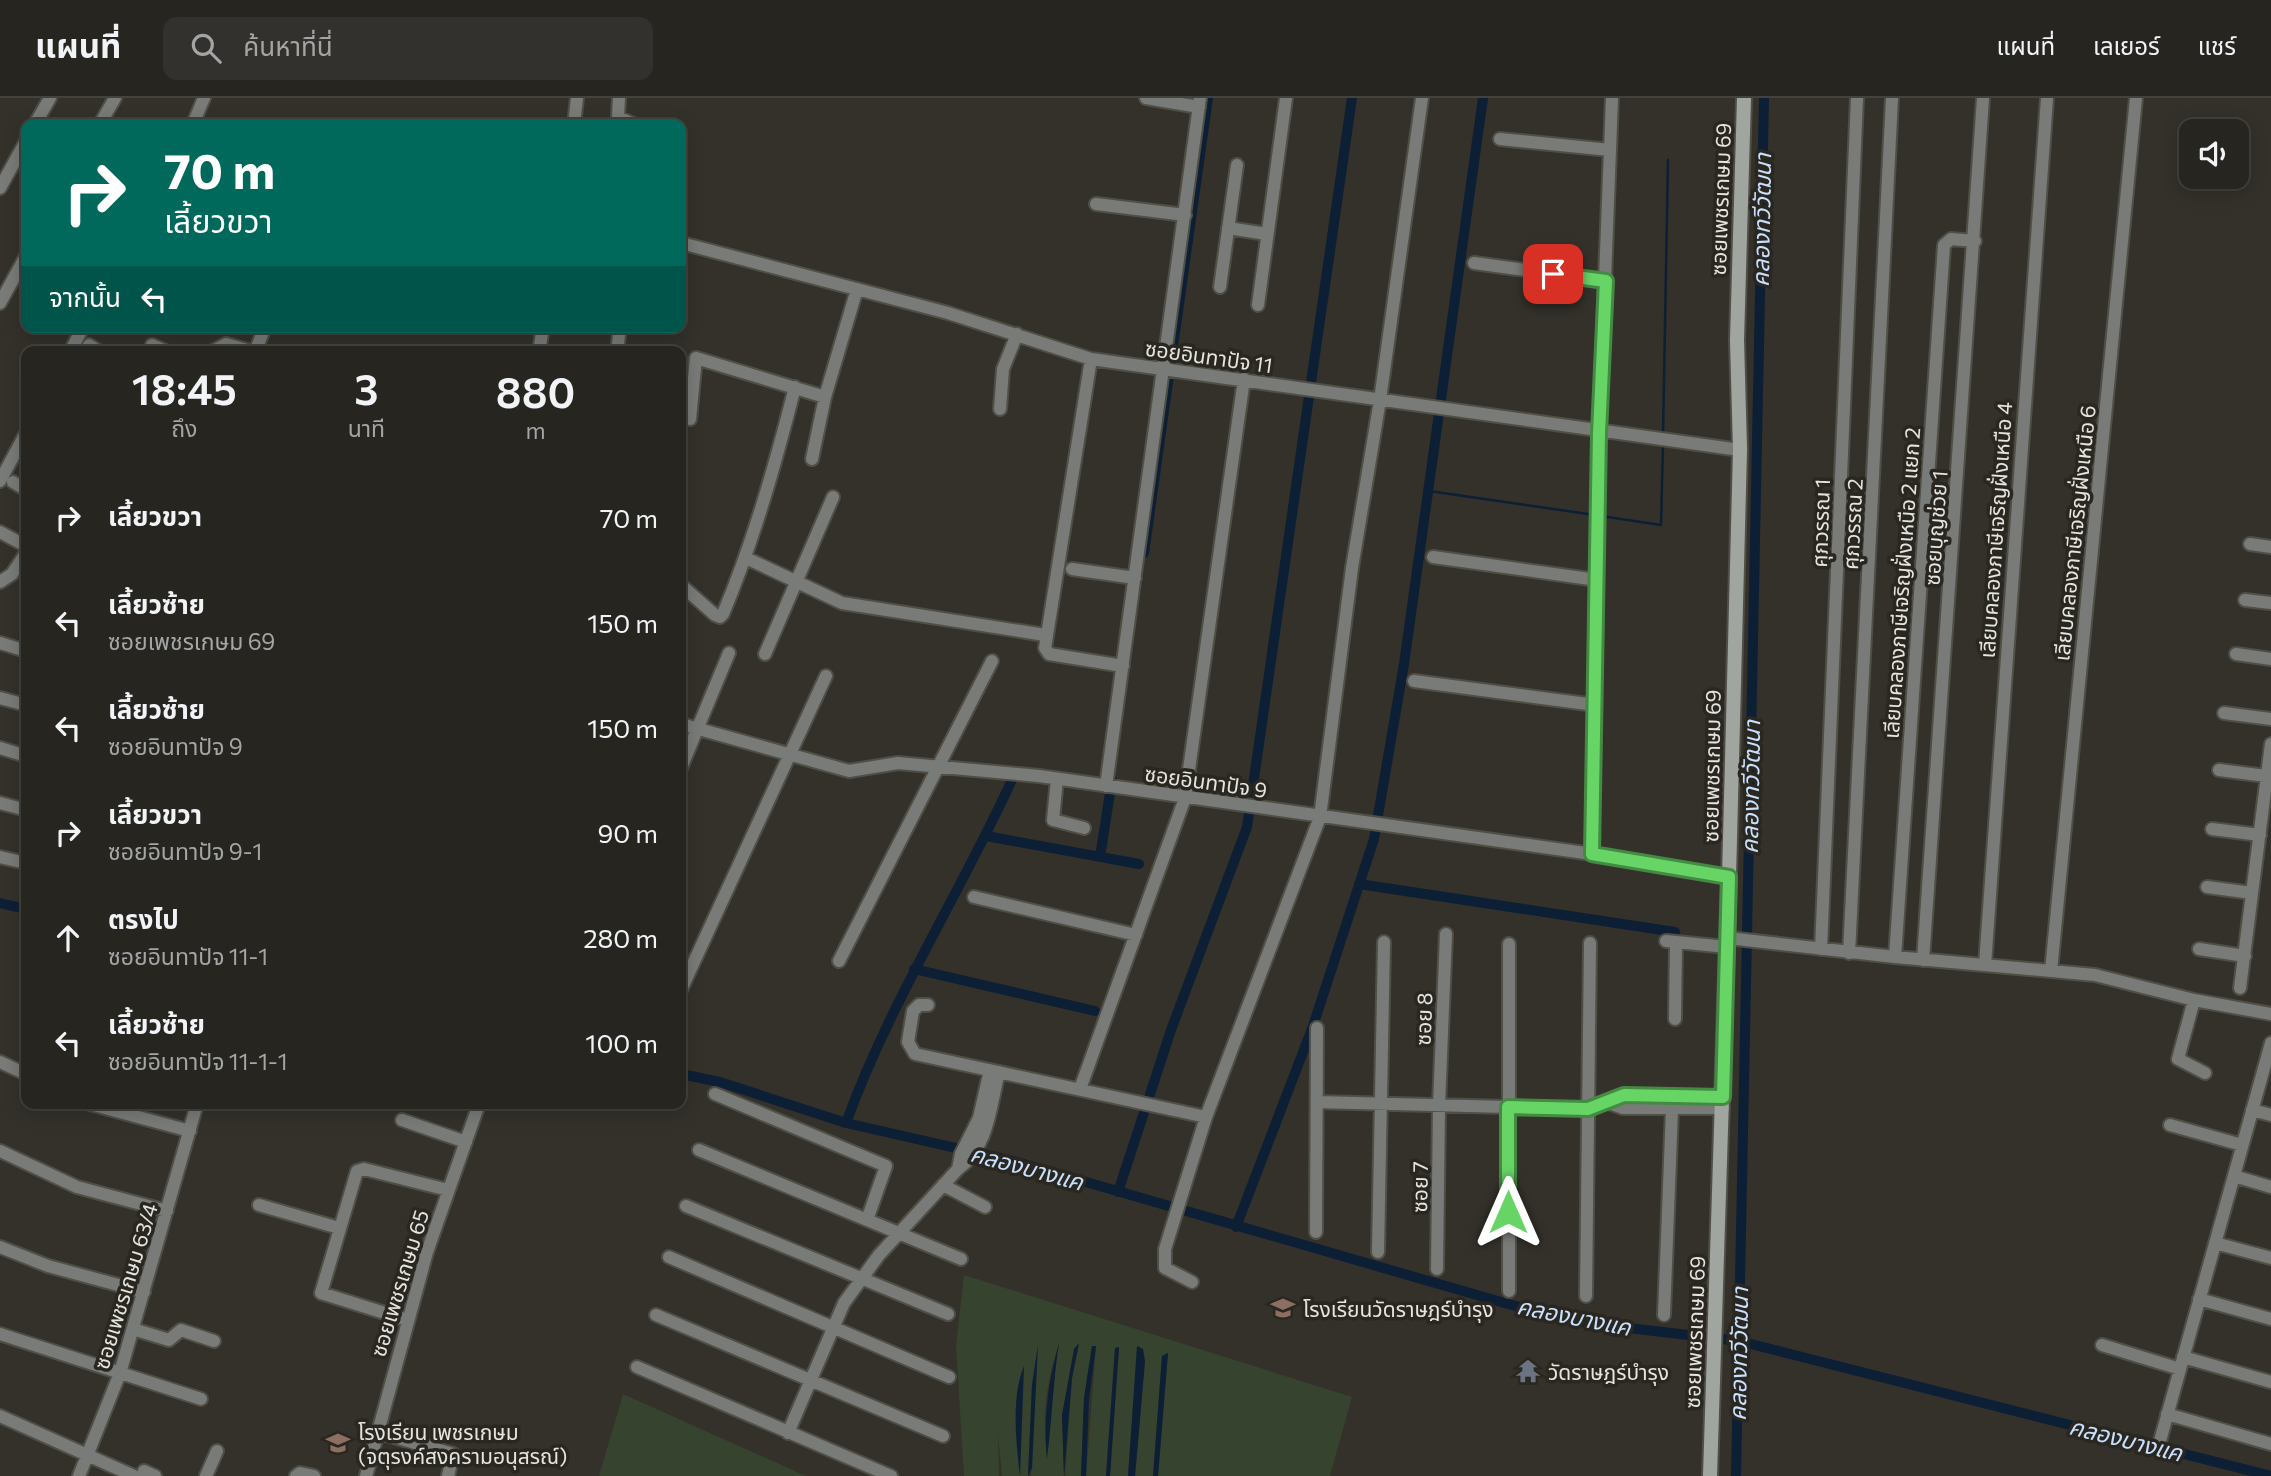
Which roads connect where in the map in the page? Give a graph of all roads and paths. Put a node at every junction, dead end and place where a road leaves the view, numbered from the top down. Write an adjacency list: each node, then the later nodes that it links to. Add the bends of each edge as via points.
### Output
1 (50, 98): 17 (street)
2 (114, 98): 18 (street)
3 (204, 98): 19 (street)
4 (578, 98): 20 (street)
5 (619, 98): 21 (street, via 618,117)
6 (1146, 98): 16 (street)
7 (1286, 98): 30 (street)
8 (1422, 98): 46 (street)
9 (1612, 98): 23 (street)
10 (1744, 98): 51 (main road, ซอยเพชรเกษม 69, via 1737,340)
11 (1857, 98): 118 (street, ศุภวรรณ 1)
12 (1892, 98): 120 (street, ศุภวรรณ 2)
13 (1983, 98): 31 (street, ซอยบุญช่วย 1)
14 (2047, 98): 125 (street, เลียบคลองภาษีเจริญฝั่งเหนือ 4)
15 (2136, 98): 126 (street, เลียบคลองภาษีเจริญฝั่งเหนือ 6)
16 (1200, 103): 28 (street)
17 (38, 119)
18 (103, 119)
19 (195, 119)
20 (575, 119)
21 (622, 119)
22 (1500, 139): 23 (street)
23 (1610, 149): 35 (street)
24 (21, 150): 26 (street)
25 (1237, 165): 29 (street)
26 (0, 188)
27 (1096, 204): 28 (street)
28 (1185, 215): 42 (street)
29 (1228, 228): 30 (street); 36 (street)
30 (1267, 233): 39 (street)
31 (1975, 242): 122 (street, เลียบคลองภาษีเจริญฝั่งเหนือ 2 แยก 2, via 1951,239 1944,245); 123 (street, ซอยบุญช่วย 1)
32 (686, 244): 37 (street, ซอยอินทาปัจ 11)
33 (1474, 263): 35 (street)
34 (21, 265): 38 (street)
35 (1606, 281): 49 (street)
36 (1220, 287)
37 (857, 289): 40 (street, ซอยอินทาปัจ 11); 45 (street)
38 (0, 303)
39 (1258, 305)
40 (1017, 334): 41 (street, ซอยอินทาปัจ 11); 47 (street, via 1003,369)
41 (1091, 359): 42 (street, ซอยอินทาปัจ 11); 70 (street)
42 (1167, 369): 43 (street, ซอยอินทาปัจ 11); 63 (street)
43 (1244, 379): 46 (street, ซอยอินทาปัจ 11); 98 (street)
44 (795, 387): 45 (street); 48 (street, via 696,358); 60 (street)
45 (825, 397): 52 (street)
46 (1380, 400): 49 (street, ซอยอินทาปัจ 11); 101 (street, via 1352,568)
47 (1000, 409)
48 (691, 419)
49 (1599, 433): 51 (street, ซอยอินทาปัจ 11); 64 (street)
50 (21, 446): 53 (street)
51 (1740, 450): 108 (main road, ซอยเพชรเกษม 69)
52 (812, 458)
53 (7, 482)
54 (834, 497): 66 (street)
55 (0, 531): 56 (street)
56 (21, 543)
57 (2250, 544): 58 (street)
58 (2271, 547)
59 (1433, 557): 64 (street)
60 (746, 558): 66 (street); 67 (street, via 720,617)
61 (21, 563): 65 (street)
62 (1072, 569): 63 (street)
63 (1135, 578): 78 (street)
64 (1597, 580): 83 (street)
65 (0, 582)
66 (797, 584): 70 (street, via 842,603); 74 (street)
67 (686, 589)
68 (2245, 600): 69 (street)
69 (2271, 603)
70 (1045, 635): 78 (street, via 1045,652 1049,654)
71 (0, 643): 72 (street)
72 (21, 649)
73 (729, 653): 87 (street)
74 (765, 654)
75 (2236, 654): 76 (street)
76 (2271, 659)
77 (992, 661): 93 (street)
78 (1123, 666): 97 (street)
79 (826, 676): 91 (street)
80 (1414, 681): 83 (street)
81 (0, 698): 82 (street)
82 (21, 704)
83 (1595, 705): 105 (street)
84 (2224, 713): 85 (street)
85 (2271, 719)
86 (686, 725): 87 (street, ซอยอินทาปัจ 9)
87 (699, 729): 91 (street, ซอยอินทาปัจ 9); 92 (street)
88 (2271, 744): 95 (street)
89 (0, 748): 90 (street)
90 (21, 754)
91 (792, 755): 93 (street, ซอยอินทาปัจ 9, via 849,771 898,763); 127 (street)
92 (686, 757)
93 (938, 767): 96 (street, ซอยอินทาปัจ 9); 124 (street)
94 (2219, 770): 95 (street)
95 (2266, 776): 104 (street)
96 (1057, 779): 97 (street, ซอยอินทาปัจ 9); 102 (street, via 1054,820)
97 (1106, 786): 98 (street, ซอยอินทาปัจ 9)
98 (1185, 798): 101 (street, ซอยอินทาปัจ 9); 113 (street)
99 (0, 803): 100 (street)
100 (21, 809)
101 (1320, 817): 105 (street, ซอยอินทาปัจ 9); 154 (street)
102 (1084, 828)
103 (2212, 829): 104 (street)
104 (2260, 835): 110 (street)
105 (1592, 854): 108 (street, ซอยอินทาปัจ 9)
106 (0, 857): 107 (street)
107 (21, 862)
108 (1729, 877): 114 (main road, ซอยเพชรเกษม 69)
109 (2207, 887): 110 (street)
110 (2252, 893): 121 (street)
111 (974, 897): 113 (street)
112 (1446, 934): 145 (street, ซอย 8)
113 (1136, 935): 139 (street)
114 (1730, 941): 118 (street); 132 (street, via 1671,941); 142 (main road, ซอยเพชรเกษม 69)
115 (1384, 942): 144 (street)
116 (1590, 943): 150 (street)
117 (1509, 944): 146 (street)
118 (1821, 949): 120 (street)
119 (2199, 949): 121 (street)
120 (1849, 953): 122 (street)
121 (2245, 956): 128 (street)
122 (1895, 957): 123 (street)
123 (1923, 960): 125 (street)
124 (839, 961)
125 (1985, 965): 126 (street)
126 (2051, 971): 129 (street, via 2108,977)
127 (686, 979)
128 (2241, 988)
129 (2194, 1000): 131 (street); 138 (street, via 2178,1059)
130 (928, 1005): 136 (street, via 913,1011 911,1051)
131 (2271, 1014)
132 (1675, 1018)
133 (1317, 1028): 141 (street)
134 (2271, 1044): 152 (street)
135 (0, 1062): 137 (street)
136 (995, 1071): 139 (street); 163 (street, via 975,1142)
137 (21, 1072)
138 (2205, 1073)
139 (1080, 1089): 154 (street)
140 (715, 1094): 170 (street, via 886,1167)
141 (1317, 1102): 144 (street); 172 (street)
142 (1723, 1102): 143 (street, via 1624,1095); 151 (street); 221 (main road, ซอยเพชรเกษม 69)
143 (1609, 1103): 150 (street); 151 (street, via 1623,1108)
144 (1379, 1104): 145 (street); 176 (street)
145 (1439, 1105): 146 (street); 180 (street, ซอย 7)
146 (1508, 1107): 150 (street); 183 (street)
147 (109, 1109): 157 (street)
148 (196, 1109): 157 (street, ซอยเพชรเกษม 63/4)
149 (477, 1109): 158 (street, ซอยเพชรเกษม 65)
150 (1588, 1109): 185 (street)
151 (1672, 1109): 189 (street)
152 (2252, 1110): 153 (street); 159 (street)
153 (2271, 1115)
154 (1206, 1117): 182 (street, via 1165,1250 1165,1268)
155 (402, 1120): 158 (street)
156 (2170, 1125): 159 (street)
157 (190, 1131): 169 (street, ซอยเพชรเกษม 63/4)
158 (466, 1142): 165 (street, ซอยเพชรเกษม 65)
159 (2242, 1145): 162 (street)
160 (699, 1150): 170 (street)
161 (0, 1151): 169 (street, via 77,1187)
162 (2234, 1176): 164 (street); 174 (street)
163 (943, 1185): 168 (street); 173 (street)
164 (2271, 1187)
165 (448, 1190): 171 (street, via 360,1169); 191 (street, ซอยเพชรเกษม 65)
166 (259, 1205): 171 (street)
167 (685, 1206): 181 (street)
168 (985, 1207)
169 (167, 1211): 184 (street, ซอยเพชรเกษม 63/4)
170 (867, 1220): 173 (street)
171 (340, 1228): 191 (street, via 321,1293)
172 (1316, 1231)
173 (900, 1233): 179 (street); 181 (street)
174 (2215, 1243): 178 (street); 186 (street)
175 (0, 1247): 184 (street, via 48,1266)
176 (1378, 1252)
177 (669, 1257): 193 (street)
178 (2271, 1258)
179 (961, 1259)
180 (1437, 1269)
181 (861, 1278): 187 (street); 193 (street)
182 (1192, 1282)
183 (1509, 1291)
184 (144, 1292): 192 (street, ซอยเพชรเกษม 63/4)
185 (1586, 1296)
186 (2199, 1299): 190 (street); 197 (street)
187 (948, 1314)
188 (656, 1315): 201 (street)
189 (1664, 1315)
190 (2271, 1319)
191 (407, 1320): 206 (street, ซอยเพชรเกษม 65)
192 (133, 1329): 195 (street, via 169,1340 181,1330); 199 (street, ซอยเพชรเกษม 63/4)
193 (831, 1329): 200 (street); 201 (street)
194 (0, 1334): 199 (street)
195 (214, 1341)
196 (2102, 1345): 197 (street)
197 (2182, 1363): 202 (street); 204 (street)
198 (637, 1367): 207 (street)
199 (120, 1373): 203 (street); 212 (street, ซอยเพชรเกษม 63/4)
200 (948, 1377)
201 (810, 1380): 207 (street); 208 (street)
202 (2271, 1382)
203 (201, 1399)
204 (2167, 1413): 209 (street); 210 (street)
205 (0, 1416): 212 (street)
206 (377, 1432): 218 (street, ซอยเพชรเกษม 65); 219 (street, via 453,1454)
207 (788, 1433): 220 (street)
208 (943, 1436)
209 (2160, 1441)
210 (2271, 1444)
211 (217, 1451): 215 (street)
212 (87, 1455): 213 (street); 214 (street, ซอยเพชรเกษม 63/4)
213 (144, 1474)
214 (79, 1476)
215 (206, 1476)
216 (296, 1476): 217 (street)
217 (314, 1476)
218 (366, 1476)
219 (448, 1476)
220 (891, 1476)
221 (1710, 1476)

